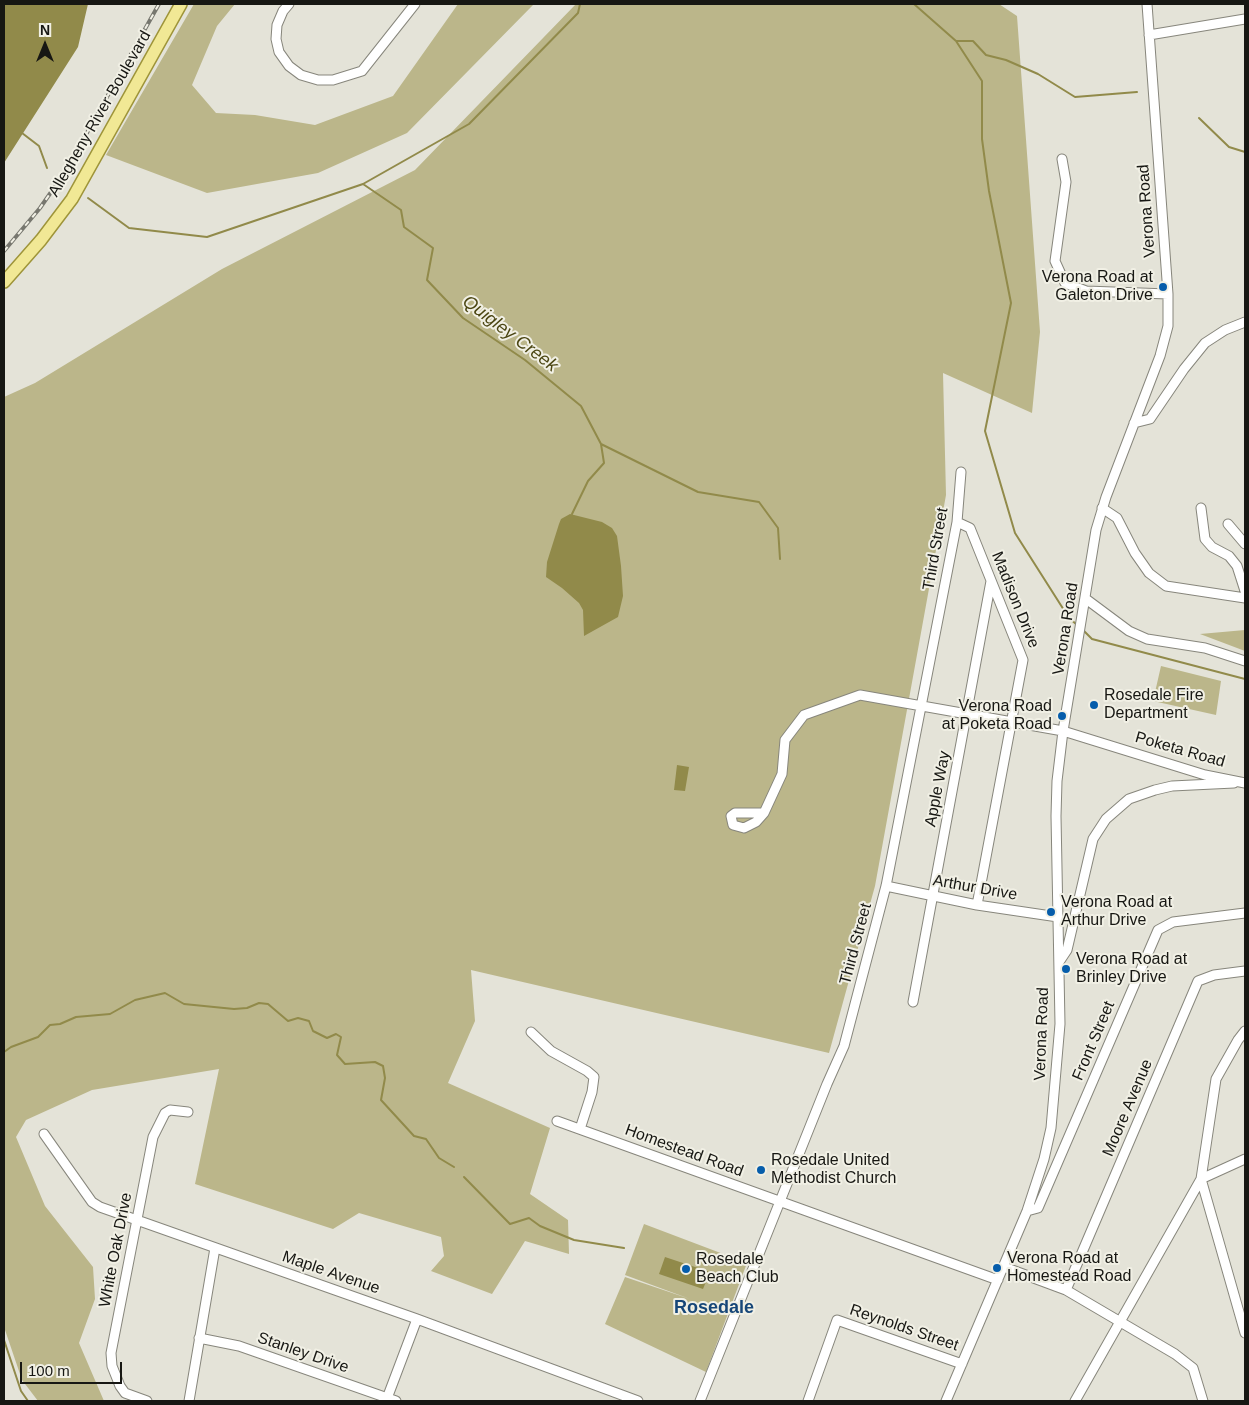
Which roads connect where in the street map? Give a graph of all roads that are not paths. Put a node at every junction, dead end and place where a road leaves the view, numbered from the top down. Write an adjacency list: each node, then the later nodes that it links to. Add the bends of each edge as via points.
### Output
1 (181, 4): 8 (main road, Allegheny River Boulevard, via 72,199)
2 (289, 4): 3 (street, via 282,11 277,25 279,52 301,75 326,80 362,71)
3 (415, 4)
4 (1147, 4): 6 (street, Verona Road)
5 (1245, 20): 6 (street)
6 (1149, 34): 9 (street, Verona Road)
7 (1062, 160): 9 (street, via 1066,182 1055,261 1065,283 1086,291)
8 (4, 282)
9 (1168, 294): 11 (street, Verona Road, via 1168,326 1162,349)
10 (1245, 322): 11 (street, via 1205,343 1150,419)
11 (1134, 423): 13 (street, Verona Road)
12 (961, 472): 15 (street, Third Street)
13 (1102, 508): 20 (street, via 1117,518 1149,573 1166,586); 21 (street, Verona Road)
14 (1201, 508): 19 (street, via 1205,539 1233,561)
15 (957, 522): 18 (street, Madison Drive, via 970,528); 23 (street, Third Street)
16 (1228, 524): 17 (street)
17 (1245, 544)
18 (992, 581): 24 (street, Apple Way); 25 (street, Madison Drive, via 1023,660)
19 (1245, 591)
20 (1245, 598)
21 (1086, 599): 22 (street, via 1129,631 1146,639 1205,648); 26 (street, Verona Road)
22 (1245, 661)
23 (922, 704): 24 (street, Poketa Road); 28 (street, Poketa Road, via 860,695 804,715 785,740 782,774); 29 (street, Third Street)
24 (968, 713): 25 (street, Poketa Road); 30 (street, Apple Way)
25 (1013, 721): 26 (street, Poketa Road); 31 (street, Madison Drive)
26 (1063, 731): 27 (street, Poketa Road, via 1205,775); 33 (street, Verona Road, via 1057,790)
27 (1241, 782): 34 (street, via 1154,790 1129,799 1106,819 1093,839 1066,950)
28 (764, 813)
29 (886, 886): 30 (street, Arthur Drive); 45 (street, Third Street, via 844,1046)
30 (932, 896): 31 (street, Arthur Drive); 36 (street, Apple Way)
31 (977, 905): 33 (street, Arthur Drive)
32 (1245, 913): 46 (street, Front Street, via 1173,922 1158,930 1038,1208)
33 (1058, 918): 34 (street, Verona Road)
34 (1059, 962): 46 (street, Verona Road, via 1060,1024 1051,1128)
35 (1245, 971): 51 (street, Moore Avenue, via 1214,975 1198,981)
36 (913, 1002)
37 (1245, 1031): 44 (street, via 1216,1079)
38 (531, 1032): 41 (street, via 551,1051 594,1077)
39 (188, 1112): 47 (street, White Oak Drive, via 170,1110 165,1113 153,1137)
40 (557, 1121): 41 (street, Homestead Road)
41 (580, 1129): 45 (street, Homestead Road)
42 (44, 1134): 47 (street, Maple Avenue, via 92,1202)
43 (1245, 1159): 44 (street)
44 (1201, 1178): 53 (street); 54 (street)
45 (780, 1201): 50 (street, Homestead Road); 61 (street, Third Street)
46 (1027, 1211): 49 (street, Verona Road)
47 (137, 1221): 48 (street, Maple Avenue); 58 (street, White Oak Drive, via 111,1353 120,1386 125,1392)
48 (215, 1248): 52 (street, Maple Avenue); 55 (street)
49 (1004, 1267): 50 (street, Verona Road); 51 (street)
50 (998, 1280): 56 (street, Verona Road)
51 (1066, 1290): 53 (street)
52 (417, 1319): 57 (street); 60 (street, Maple Avenue)
53 (1120, 1320): 64 (street); 65 (street, via 1193,1368)
54 (1245, 1333)
55 (199, 1338): 57 (street, Stanley Drive, via 239,1346); 59 (street)
56 (962, 1364): 62 (street, Reynolds Street, via 837,1320); 63 (street, Verona Road)
57 (390, 1400)
58 (147, 1401)
59 (188, 1401)
60 (638, 1401)
61 (700, 1401)
62 (808, 1401)
63 (946, 1401)
64 (1075, 1401)
65 (1203, 1401)

